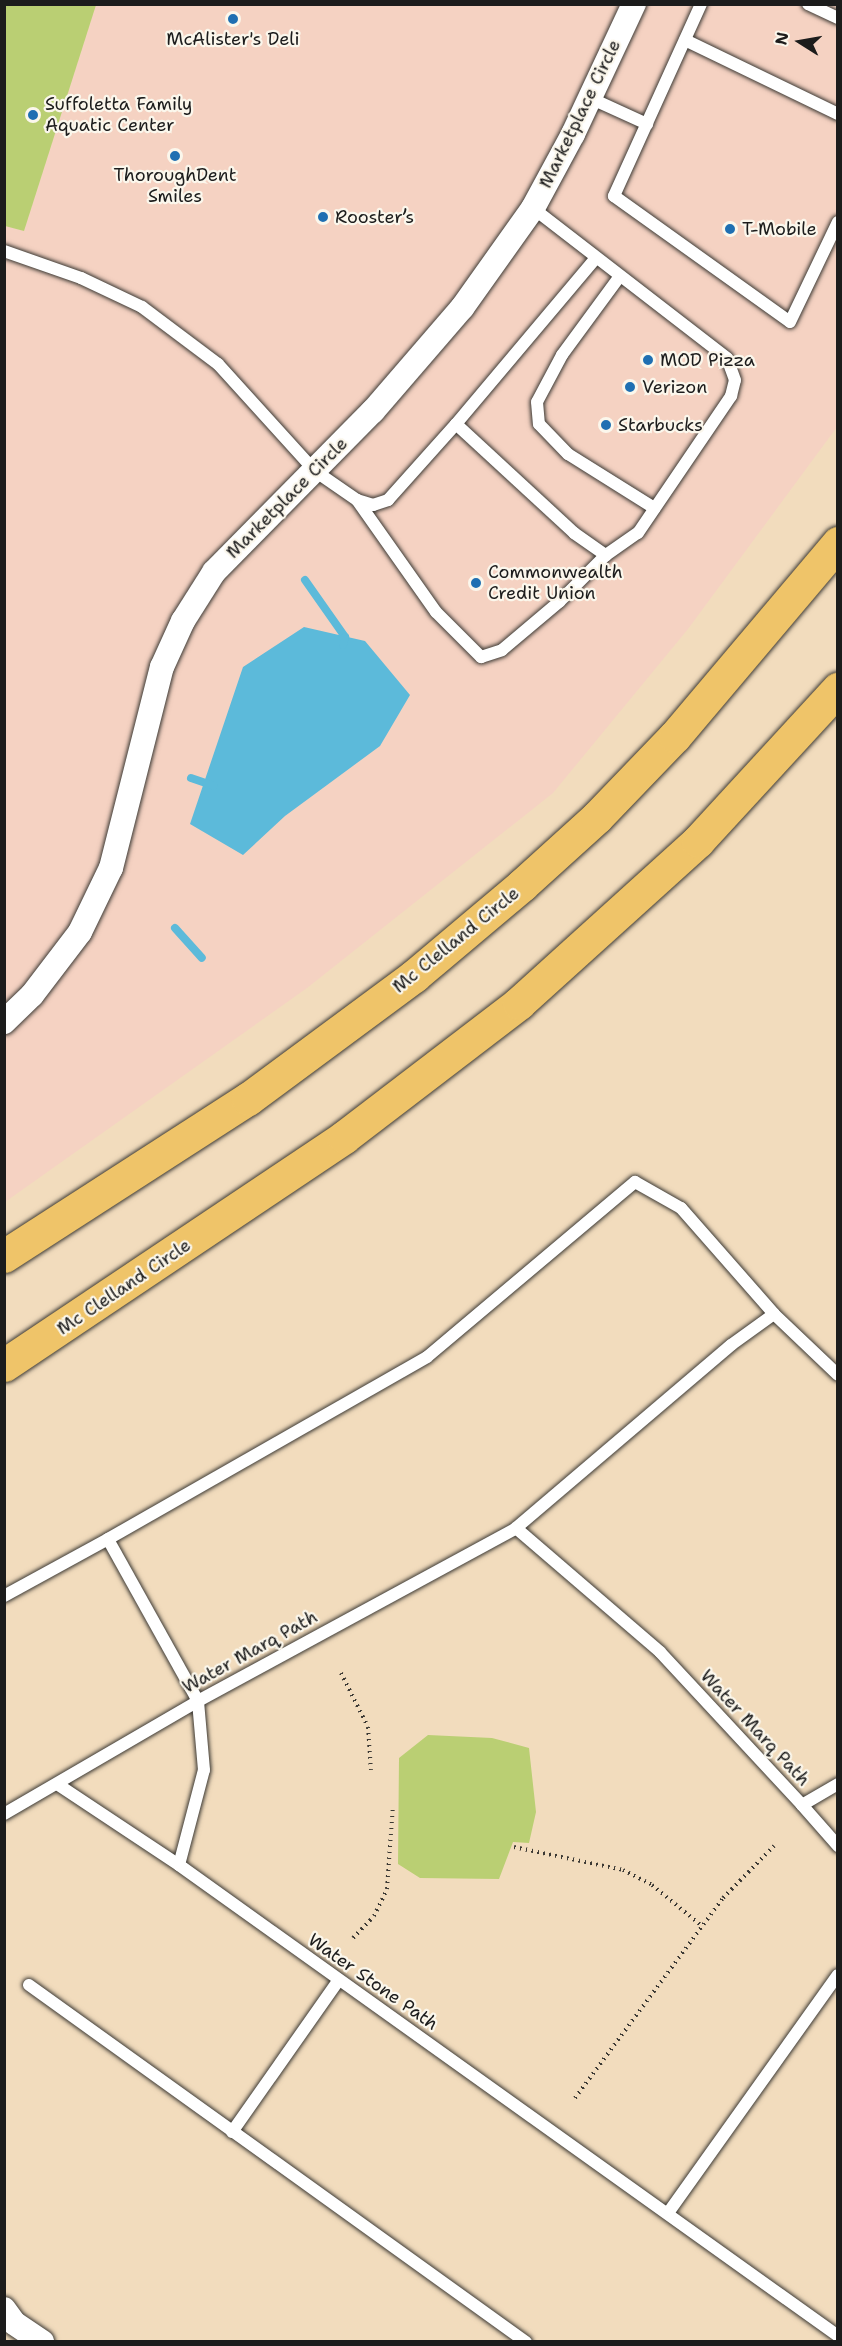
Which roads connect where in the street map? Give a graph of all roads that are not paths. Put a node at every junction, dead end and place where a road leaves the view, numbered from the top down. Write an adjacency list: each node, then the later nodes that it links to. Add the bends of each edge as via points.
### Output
1 (634, 4): 6 (street, Marketplace Circle)
2 (701, 4): 5 (lane)
3 (808, 4): 4 (lane)
4 (837, 18)
5 (685, 40): 7 (lane); 8 (lane)
6 (590, 98): 8 (lane); 9 (street, Marketplace Circle)
7 (837, 114)
8 (647, 124): 10 (lane, via 614,196 790,322)
9 (532, 208): 12 (lane); 15 (street, Marketplace Circle, via 462,308)
10 (837, 222)
11 (4, 251): 15 (lane, via 81,278 142,307 218,364)
12 (596, 258): 13 (lane); 14 (lane)
13 (620, 276): 17 (lane, via 727,358 735,380 731,396); 17 (lane, via 552,374 537,402 539,424 568,454)
14 (456, 424): 16 (lane, via 388,500 373,506); 19 (lane, via 574,534)
15 (315, 471): 16 (lane); 21 (street, Marketplace Circle, via 214,572 183,621 162,667 111,868 80,932 33,995)
16 (357, 500): 19 (lane, via 424,596 481,657 502,650 559,602)
17 (654, 508): 19 (lane, via 633,538)
18 (837, 543): 22 (highway, Mc Clelland Circle, via 746,657 675,736 522,885 414,976 248,1099)
19 (606, 555)
20 (837, 689): 24 (highway, Mc Clelland Circle, via 698,841 519,1003 344,1137)
21 (4, 1022)
22 (4, 1256)
23 (774, 1314): 25 (lane); 26 (lane, Water Marq Path, via 731,1345); 27 (lane, via 681,1208 635,1182 427,1357)
24 (4, 1365)
25 (836, 1371)
26 (516, 1528): 29 (lane, Water Marq Path); 32 (lane, Water Marq Path, via 660,1652)
27 (108, 1539): 28 (lane); 29 (lane)
28 (4, 1596)
29 (198, 1701): 30 (lane, Water Marq Path); 35 (lane, via 204,1770)
30 (57, 1784): 33 (lane, Water Marq Path); 35 (lane, Water Stone Path)
31 (837, 1784): 32 (lane, Water Marq Path)
32 (802, 1805): 34 (lane)
33 (4, 1814)
34 (837, 1846)
35 (179, 1865): 37 (lane, Water Stone Path)
36 (837, 1974): 40 (lane)
37 (339, 1980): 39 (lane); 40 (lane, Water Stone Path)
38 (29, 1985): 39 (lane)
39 (232, 2132): 44 (lane)
40 (668, 2213): 42 (lane, Water Stone Path)
41 (8, 2321): 43 (street)
42 (837, 2336)
43 (42, 2342)
44 (526, 2342)

